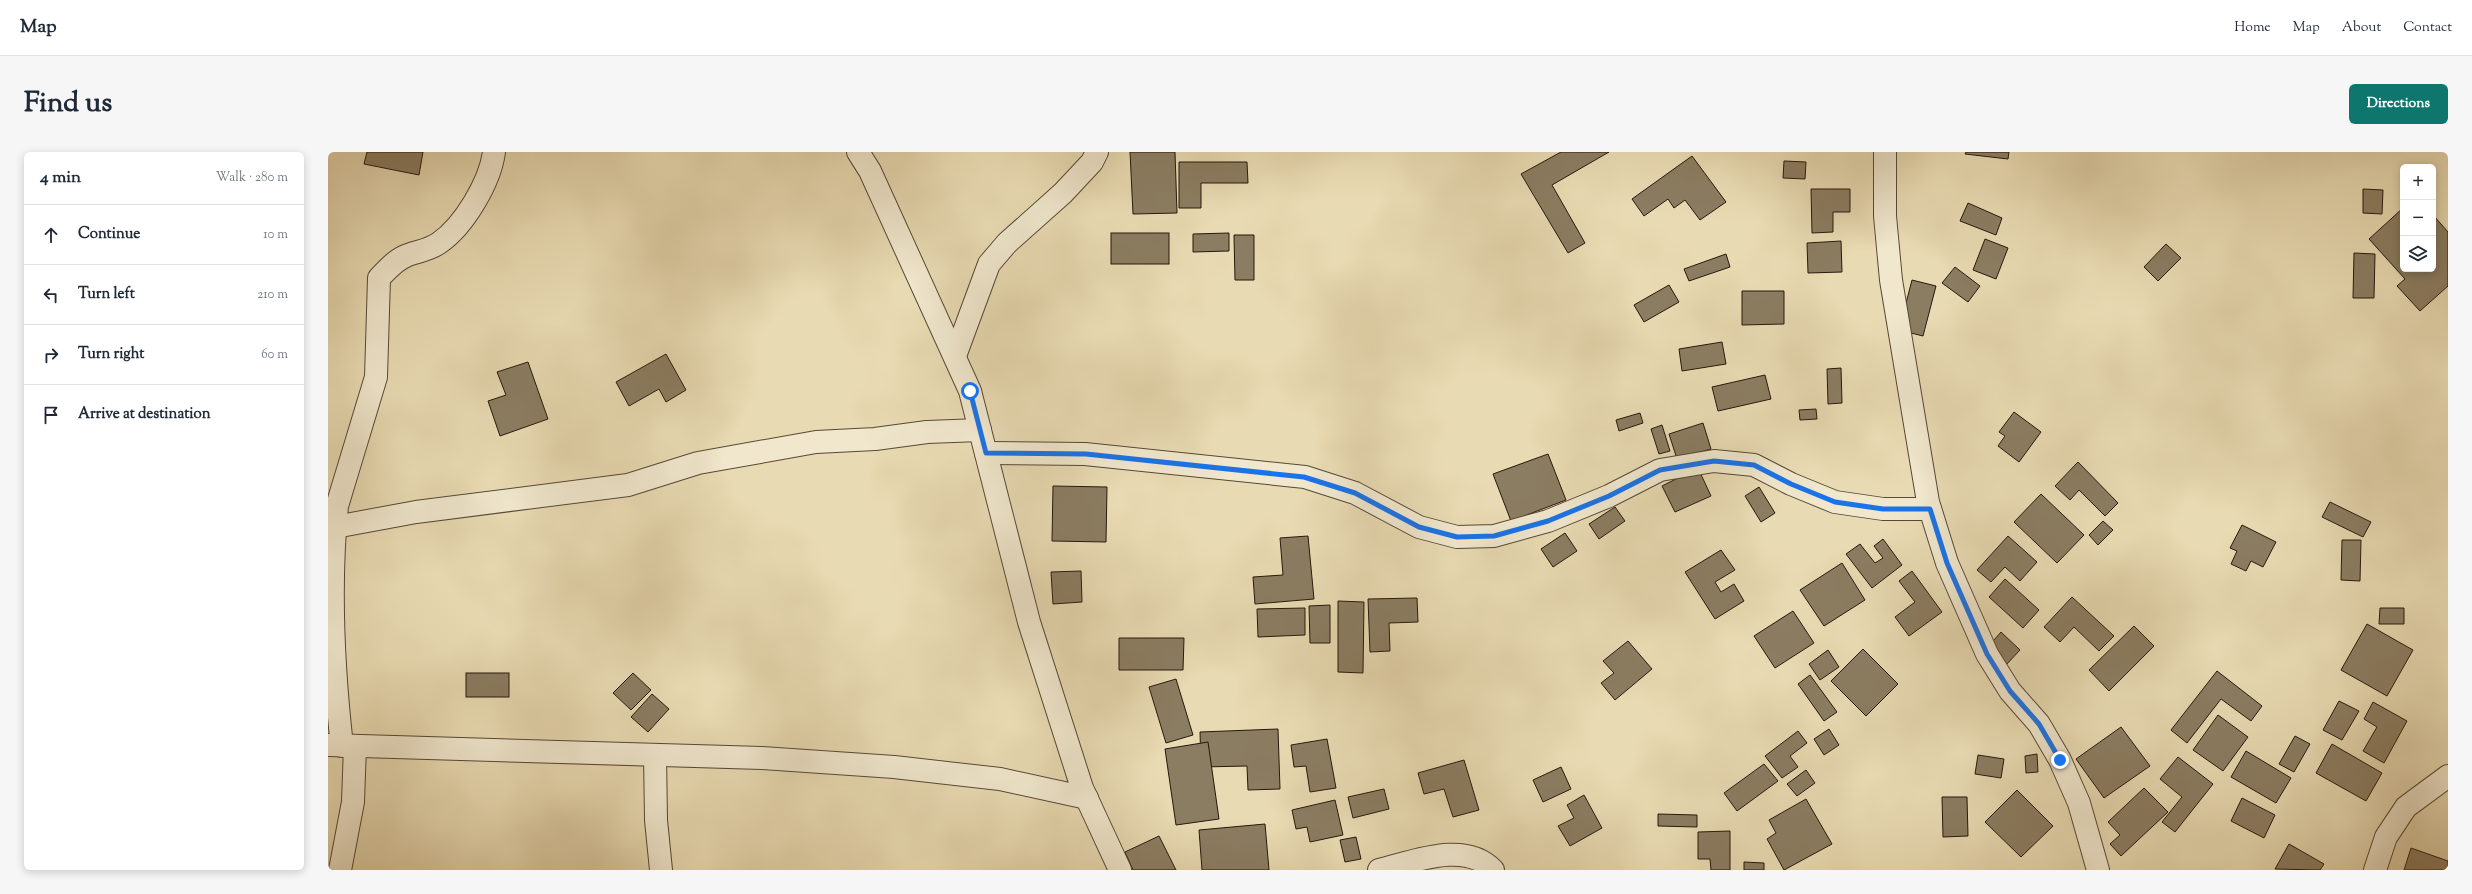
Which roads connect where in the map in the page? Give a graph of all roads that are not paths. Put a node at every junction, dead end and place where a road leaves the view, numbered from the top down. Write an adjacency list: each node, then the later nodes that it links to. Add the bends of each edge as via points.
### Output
1 (494, 152): 9 (street, via 477,198 460,224 439,243 406,256 379,278 376,377 337,506)
2 (858, 152): 5 (street, via 870,171)
3 (1098, 152): 5 (street, via 1063,193 1007,243 989,264)
4 (1885, 152): 8 (street, via 1885,216 1891,280 1908,393)
5 (955, 356): 6 (street, via 970,391)
6 (980, 430): 7 (street); 9 (street, via 816,442 698,463 628,485 416,512)
7 (986, 453): 8 (street, via 1086,454 1304,477 1355,493 1419,527 1457,537 1494,536 1548,521 1609,496 1660,470 1714,461 1754,465 1835,502 1883,509); 13 (street, via 1029,622)
8 (1930, 509): 19 (street, via 1947,563 1987,654 2010,691 2039,724 2060,760 2079,803)
9 (335, 527): 10 (street, via 332,557 334,621 337,702)
10 (342, 746): 11 (street); 14 (street, via 353,802)
11 (655, 755): 13 (street, via 762,758 894,767 1000,779); 15 (street, via 656,820)
12 (2448, 776): 20 (street, via 2406,807 2386,837)
13 (1086, 798): 16 (street)
14 (340, 870)
15 (661, 870)
16 (1120, 870)
17 (1379, 870): 18 (street, via 1461,854 1487,864)
18 (1493, 870)
19 (2098, 870)
20 (2375, 870)

